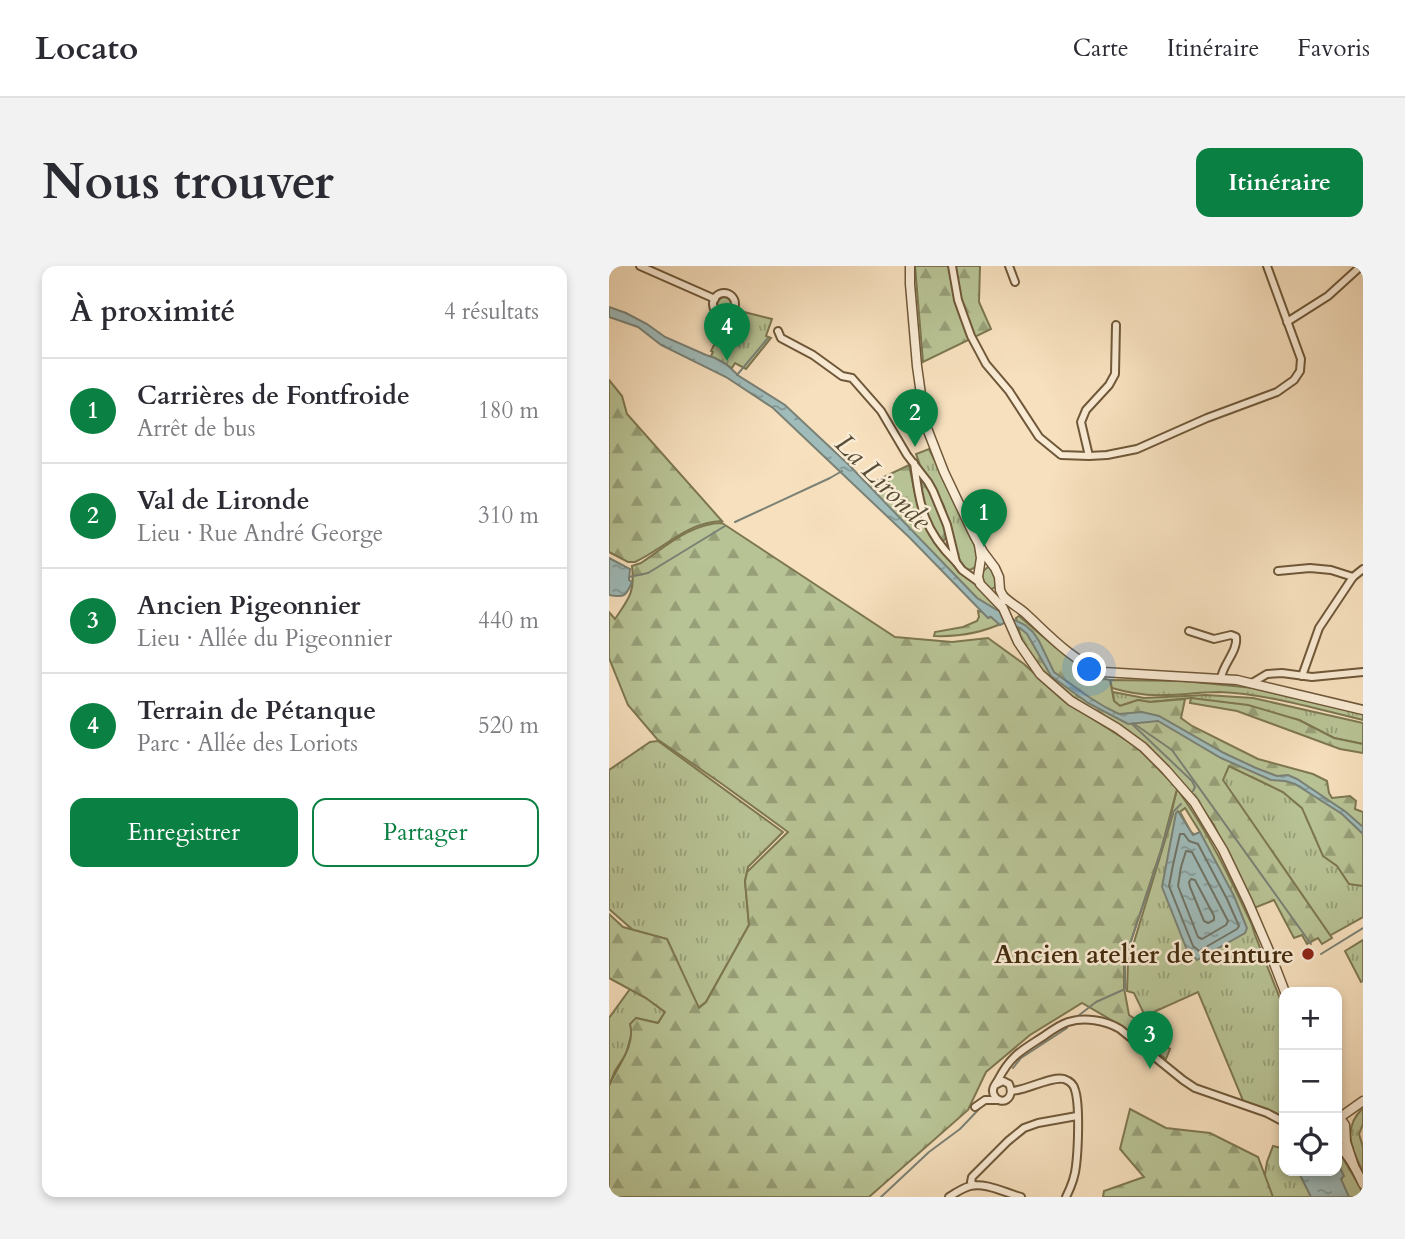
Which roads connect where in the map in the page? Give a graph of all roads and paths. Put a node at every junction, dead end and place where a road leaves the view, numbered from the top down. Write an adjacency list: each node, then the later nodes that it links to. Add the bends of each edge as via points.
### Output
1 (640, 266): 8 (street)
2 (910, 266): 14 (street, via 925,423)
3 (952, 266): 12 (street, via 971,336 1030,425 1061,455)
4 (1009, 266): 7 (street)
5 (1267, 266): 9 (street)
6 (1361, 266): 9 (street, via 1328,296)
7 (1015, 282)
8 (715, 299)
9 (1287, 322): 12 (street, via 1301,366 1286,386 1137,449)
10 (1116, 325): 12 (street, via 1115,374 1081,422)
11 (778, 331): 13 (street, via 781,338 852,378 881,411)
12 (1089, 456)
13 (914, 463): 15 (street, via 933,491); 15 (street, via 926,520)
14 (979, 545): 16 (street); 18 (street)
15 (955, 562): 20 (street)
16 (994, 565): 18 (street); 22 (street)
17 (1363, 569): 21 (street)
18 (979, 571): 20 (street); 23 (street)
19 (1278, 571): 21 (street, via 1310,568)
20 (968, 574): 23 (street)
21 (1353, 577): 31 (street, via 1319,628)
22 (999, 582): 24 (street, via 996,590); 25 (street)
23 (980, 584): 24 (street)
24 (988, 592): 25 (street)
25 (1000, 598): 26 (street); 27 (street)
26 (1024, 612): 27 (street); 32 (street, via 1085,664 1103,672)
27 (1009, 613): 36 (street, via 1021,648 1048,682 1143,747 1193,802 1223,850)
28 (1189, 631): 32 (street, via 1214,639 1236,637)
29 (1363, 672): 31 (street)
30 (1282, 673): 31 (street); 33 (street, via 1267,674); 34 (street)
31 (1302, 676)
32 (1221, 678): 33 (street)
33 (1252, 683): 34 (street)
34 (1276, 689): 35 (street)
35 (1363, 709)
36 (1283, 987)
37 (1010, 1061): 38 (street); 39 (street); 44 (street, via 1066,1023 1104,1021 1195,1088)
38 (994, 1086): 39 (street, via 1003,1081); 40 (street, via 994,1096); 40 (street, via 975,1107)
39 (1011, 1088): 40 (street, via 1009,1098); 42 (street, via 1023,1090 1067,1080 1075,1089)
40 (1001, 1100)
41 (1363, 1103): 43 (street); 46 (street)
42 (1077, 1116): 51 (street, via 1024,1128 972,1177); 54 (street, via 1076,1167)
43 (1342, 1116)
44 (1279, 1119)
45 (1342, 1121): 46 (street)
46 (1345, 1129): 47 (street); 49 (street)
47 (1342, 1135)
48 (1342, 1148): 49 (street)
49 (1354, 1166): 50 (street)
50 (1363, 1184)
51 (974, 1185): 52 (street); 53 (street)
52 (949, 1197)
53 (1021, 1197)
54 (1066, 1197)

